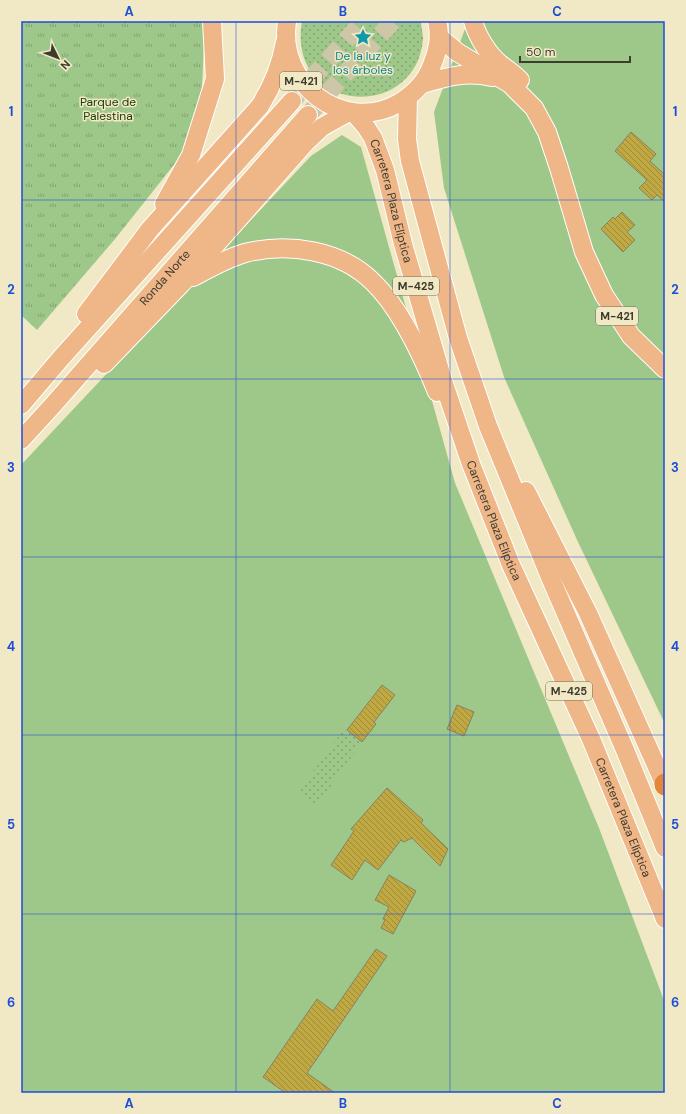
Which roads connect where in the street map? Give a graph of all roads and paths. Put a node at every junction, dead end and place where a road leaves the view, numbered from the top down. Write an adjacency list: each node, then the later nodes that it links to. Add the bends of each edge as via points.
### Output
1 (212, 21): 13 (main road, via 215,79 191,155)
2 (287, 21): 5 (main road, M-421)
3 (473, 21): 12 (main road, via 489,52 531,92)
4 (438, 29): 6 (main road, M-421, via 457,52); 7 (main road, M-421, via 437,52)
5 (285, 42): 10 (main road, M-421, via 288,57 310,92 324,102); 13 (main road, via 280,69 260,106)
6 (488, 75): 7 (main road, via 456,75); 12 (main road, M-421, via 510,84 527,100)
7 (422, 84): 8 (main road, M-421)
8 (408, 98): 10 (main road, M-421, via 379,111); 19 (main road, M-425, via 407,139 410,161 458,338)
9 (292, 101): 15 (main road, Ronda Norte)
10 (351, 112): 14 (main road, via 322,127 305,143); 21 (main road, Carretera Plaza Elíptica / M-425, via 373,138 385,170 403,244 442,377)
11 (308, 115): 18 (main road, Ronda Norte)
12 (540, 118): 16 (main road, M-421, via 559,168 584,252 604,296 631,336)
13 (150, 229): 15 (main road, via 79,324)
14 (182, 283): 18 (main road, via 80,387); 21 (main road, via 229,259 266,249 304,250 333,257 355,266 373,281 403,321 430,374 451,426)
15 (62, 358): 17 (main road, Ronda Norte)
16 (665, 369)
17 (21, 405)
18 (53, 405): 20 (main road, Ronda Norte)
19 (488, 426): 22 (main road, via 526,491 582,600); 23 (main road, M-425)
20 (21, 440)
21 (472, 464): 24 (main road, Carretera Plaza Elíptica / M-425, via 511,565 591,739)
22 (665, 784)
23 (665, 848)
24 (665, 919)

